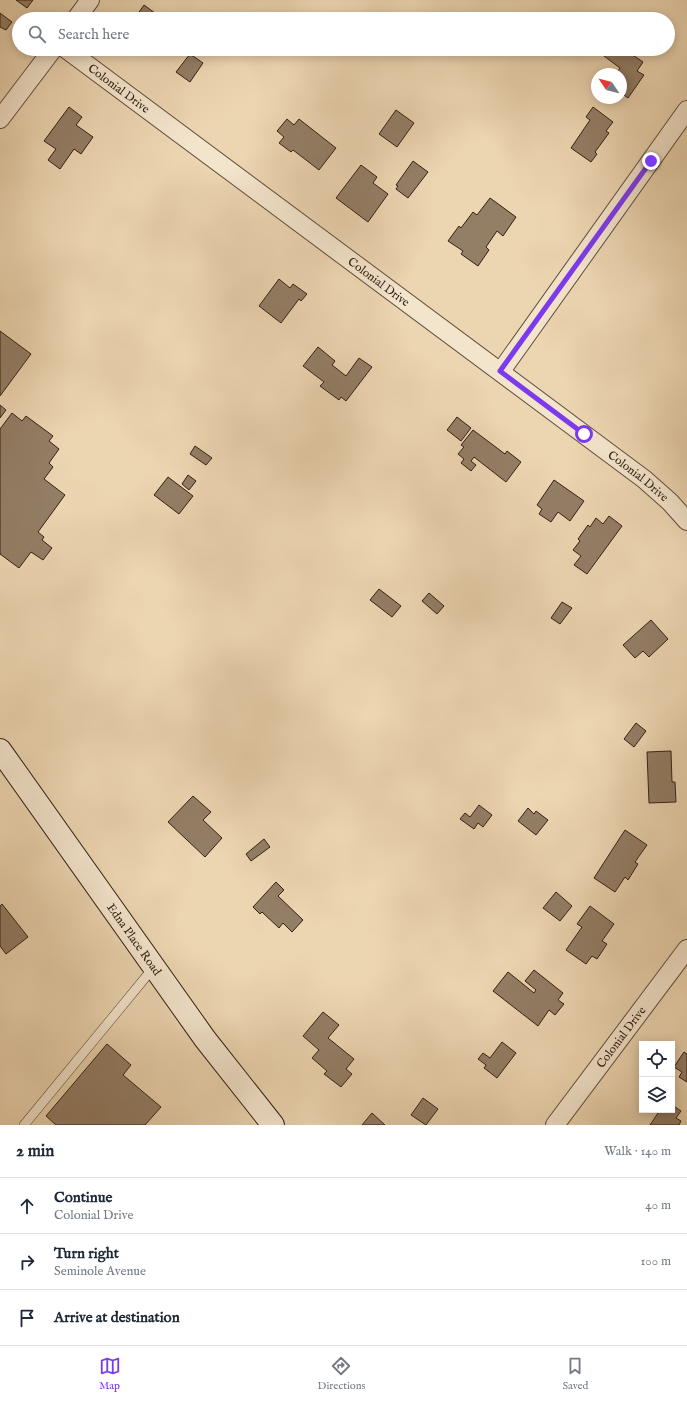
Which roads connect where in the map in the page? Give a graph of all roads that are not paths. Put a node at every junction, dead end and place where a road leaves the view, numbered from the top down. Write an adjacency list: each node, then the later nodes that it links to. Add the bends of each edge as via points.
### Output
1 (90, 0): 2 (street)
2 (81, 12)
3 (48, 56): 6 (street)
4 (75, 56): 7 (street, Colonial Drive)
5 (687, 110): 7 (street)
6 (0, 119)
7 (500, 371): 8 (street, Colonial Drive, via 644,480 670,502)
8 (687, 521)
9 (0, 750): 11 (street, Edna Place Road)
10 (687, 949): 14 (street, Colonial Drive)
11 (154, 967): 12 (lane); 13 (street, Edna Place Road, via 205,1039)
12 (24, 1125)
13 (273, 1125)
14 (555, 1125)

